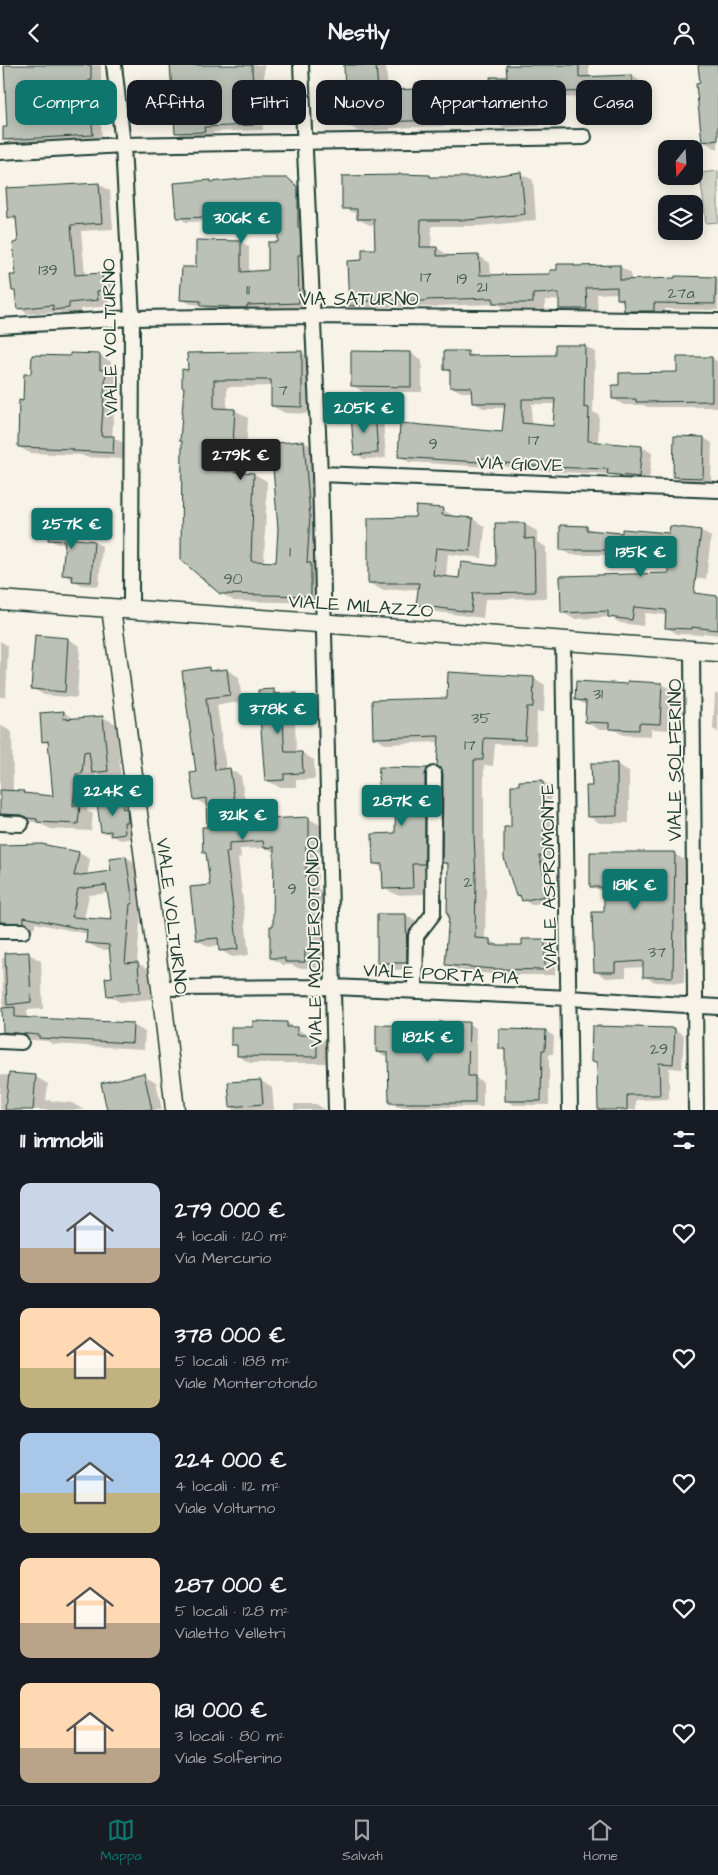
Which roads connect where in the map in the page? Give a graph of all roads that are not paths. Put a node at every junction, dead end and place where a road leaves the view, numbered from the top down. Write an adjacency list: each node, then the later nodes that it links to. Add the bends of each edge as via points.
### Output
1 (114, 65): 5 (street, VIALE VOLTURNO)
2 (301, 65): 4 (street, VIALE MONTEROTONDO)
3 (584, 137): 4 (street)
4 (304, 141): 5 (street); 7 (street, VIALE MONTEROTONDO)
5 (124, 145): 6 (street); 8 (street, VIALE VOLTURNO)
6 (0, 152)
7 (312, 316): 8 (street, VIA SATURNO); 9 (street, VIA SATURNO); 11 (street, VIALE MONTEROTONDO)
8 (132, 318): 10 (street, VIA SATURNO); 15 (street, VIALE VOLTURNO)
9 (718, 321)
10 (0, 326)
11 (320, 474): 12 (street, VIA GIOVE); 16 (street, VIALE MONTEROTONDO)
12 (718, 490)
13 (0, 600): 14 (street, VIALE MILAZZO)
14 (112, 608): 15 (street, VIALE MILAZZO); 26 (street, VIALE VOLTURNO)
15 (131, 609): 16 (street, VIALE MILAZZO)
16 (323, 623): 17 (street, VIALE MILAZZO); 25 (street, VIALE MONTEROTONDO)
17 (563, 641): 18 (street, VIALE MILAZZO); 28 (street, VIALE ASPROMONTE)
18 (692, 650): 19 (street, VIALE MILAZZO); 29 (street, VIALE SOLFERINO)
19 (718, 652)
20 (434, 773): 27 (street, via 433,914 416,936)
21 (0, 823): 22 (street)
22 (21, 824)
23 (0, 931): 24 (street)
24 (23, 931)
25 (334, 987): 26 (street, VIALE PORTA PIA); 27 (street, VIALE PORTA PIA); 34 (street, VIALE MONTEROTONDO)
26 (161, 988): 33 (street, VIALE VOLTURNO)
27 (415, 991): 28 (street, VIALE PORTA PIA)
28 (569, 998): 29 (street, VIALE PORTA PIA); 35 (street, VIALE ASPROMONTE)
29 (694, 1005): 30 (street, VIALE PORTA PIA); 36 (street, VIALE SOLFERINO)
30 (718, 1007)
31 (0, 1041): 32 (street)
32 (22, 1042)
33 (175, 1110)
34 (336, 1110)
35 (570, 1110)
36 (696, 1110)

